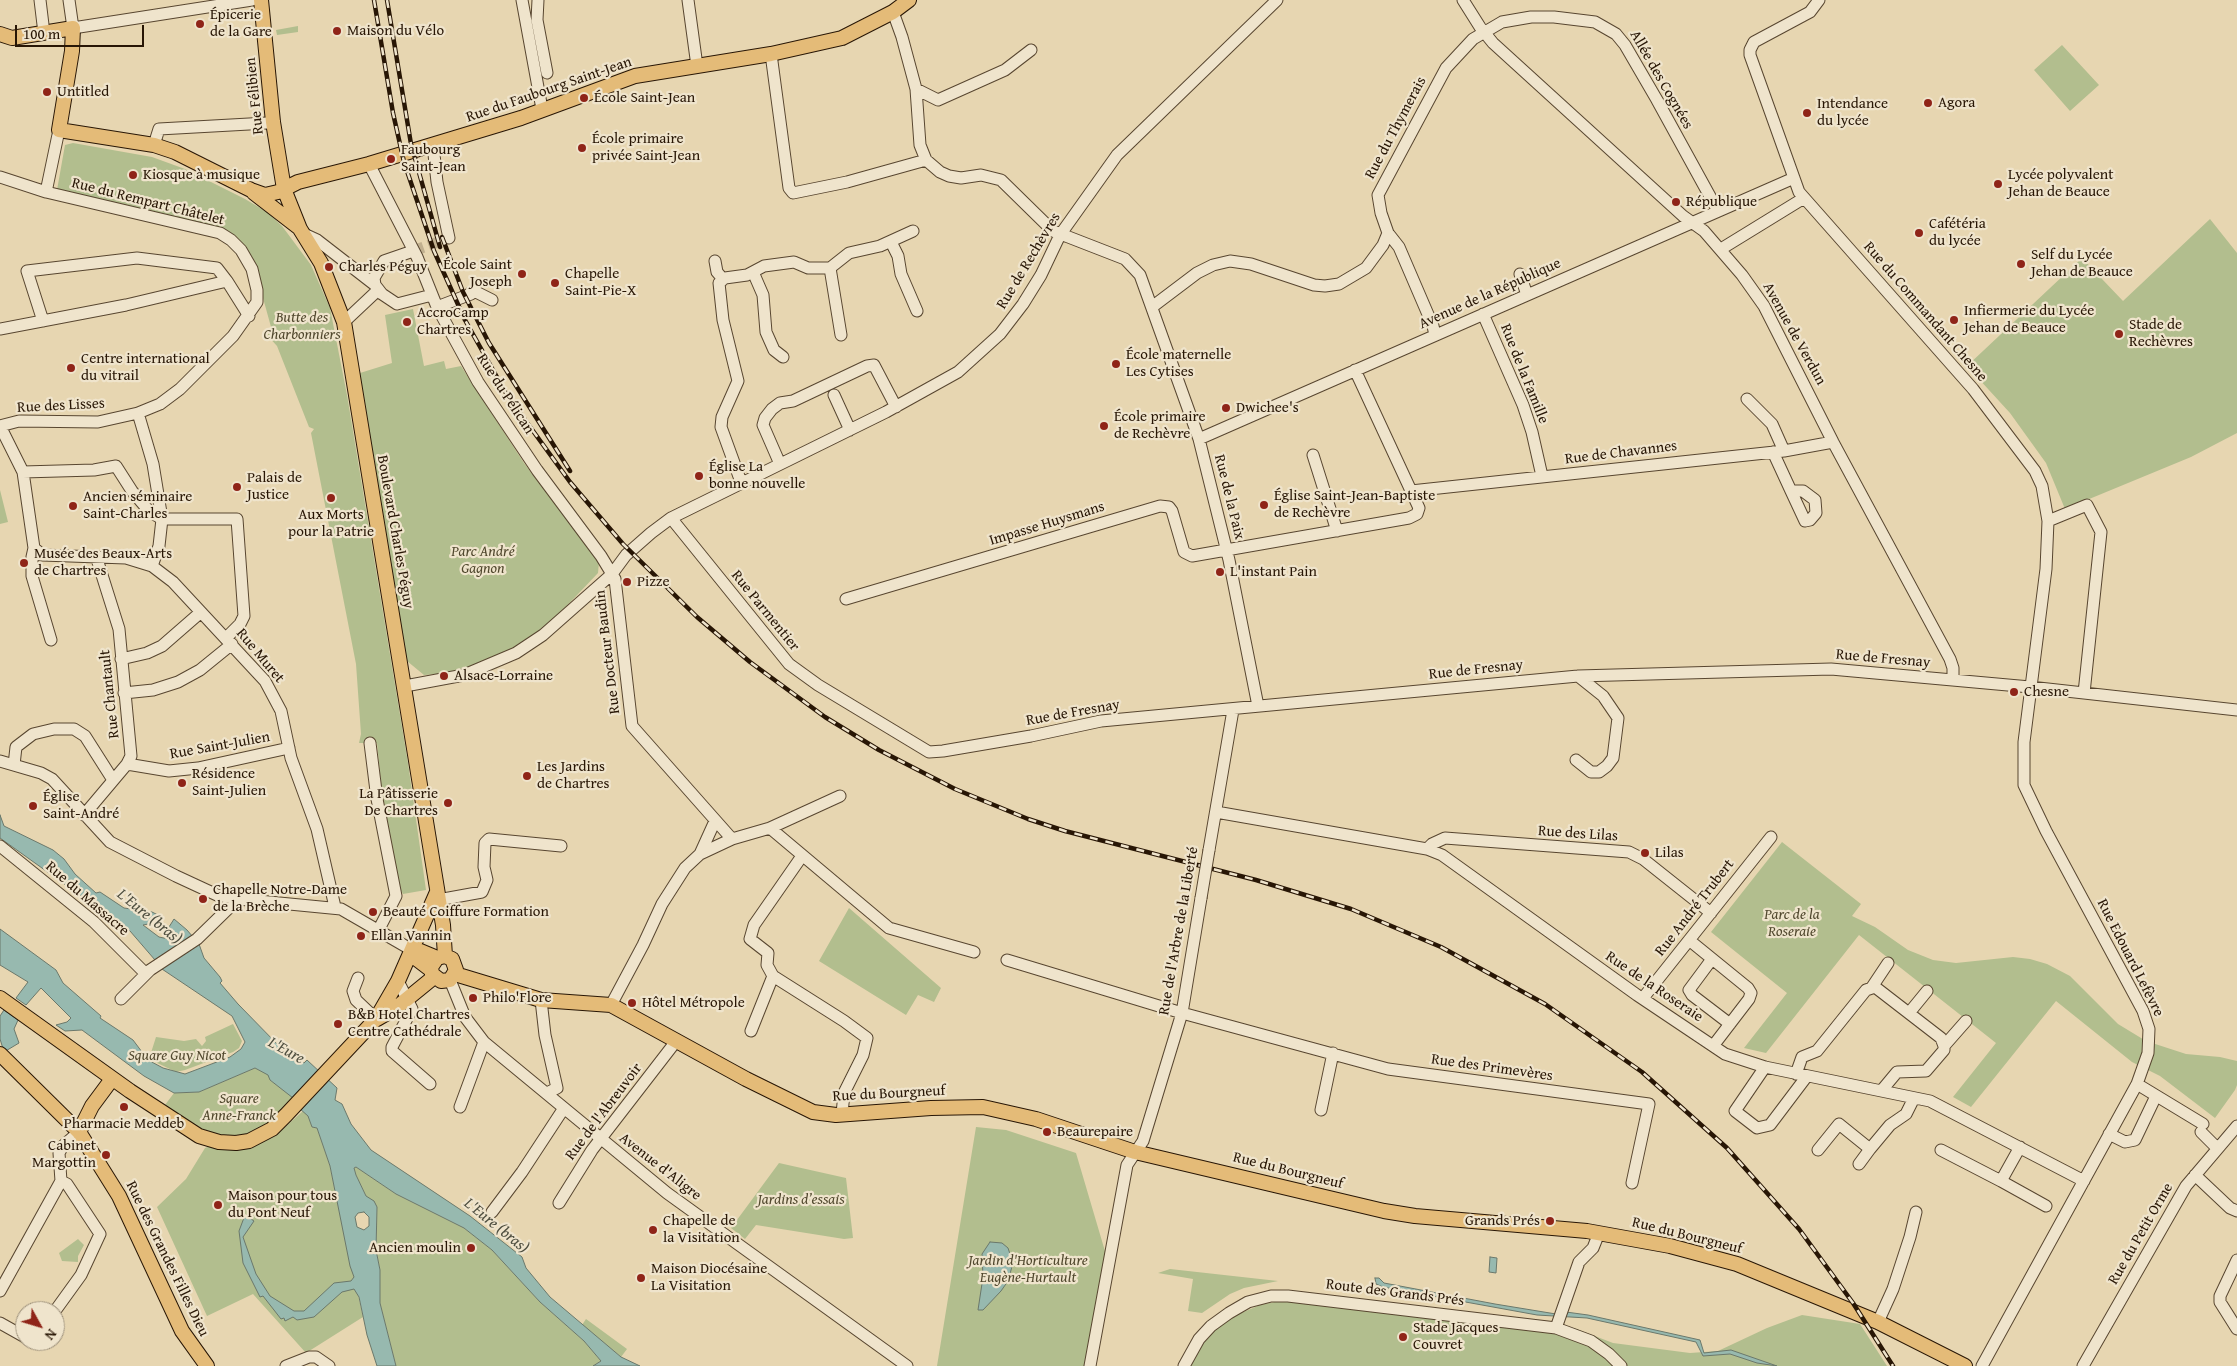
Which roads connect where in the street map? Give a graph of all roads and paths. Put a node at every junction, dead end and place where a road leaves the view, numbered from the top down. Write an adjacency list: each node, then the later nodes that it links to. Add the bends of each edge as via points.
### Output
1 (40, 0): 15 (street)
2 (69, 0): 13 (street)
3 (252, 0): 13 (street)
4 (261, 0): 31 (main road, Rue Félibien, via 273,122)
5 (522, 0): 22 (street)
6 (538, 0): 20 (street, via 537,20)
7 (688, 0): 19 (street)
8 (909, 0): 12 (main road, Rue du Faubourg Saint-Jean)
9 (1277, 0): 40 (street, Rue de Rechèvres, via 1128,142)
10 (1463, 0): 14 (street, Avenue de Verdun)
11 (1819, 0): 30 (street, Rue du Commandant Chesne, via 1810,12 1760,38 1750,50)
12 (893, 12): 18 (main road, Rue du Faubourg Saint-Jean, via 842,38); 21 (street)
13 (73, 28): 15 (main road); 24 (main road)
14 (1485, 32): 35 (street, Allée des Cognées, via 1512,19 1554,17 1595,22 1616,34 1657,100); 36 (street, Avenue de Verdun, via 1493,43); 39 (street, Rue du Thymerais, via 1446,68 1382,186 1378,196)
15 (44, 33): 16 (main road, via 12,38)
16 (0, 34)
17 (1031, 50): 21 (street, via 1005,70 938,100)
18 (771, 54): 19 (main road, Rue du Faubourg Saint-Jean); 27 (street, via 789,188 793,193)
19 (696, 66): 22 (main road, Rue du Faubourg Saint-Jean, via 635,76)
20 (547, 73)
21 (916, 89): 27 (street, via 920,145)
22 (542, 109): 26 (main road, Rue du Faubourg Saint-Jean)
23 (267, 123): 25 (street, via 159,129)
24 (59, 130): 25 (main road); 33 (street)
25 (154, 145): 32 (main road)
26 (433, 145): 28 (main road, Rue du Faubourg Saint-Jean); 41 (street)
27 (926, 160): 40 (street, via 949,176 982,175 1001,180)
28 (369, 164): 31 (main road, Rue du Faubourg Saint-Jean, via 298,182); 44 (street, Rue du Pélican)
29 (0, 177): 33 (street, Rue du Rempart Châtelet)
30 (1794, 178): 34 (street, Rue du Commandant Chesne); 35 (street, Avenue de la République)
31 (284, 189): 32 (main road, Rue du Faubourg Saint-Jean, via 265,195); 37 (main road, Boulevard Charles Péguy)
32 (251, 190): 37 (main road)
33 (46, 192): 55 (street, Rue du Rempart Châtelet, via 220,233 241,250 252,269)
34 (1804, 198): 43 (street); 86 (street, Rue du Commandant Chesne, via 1973,389 2035,471 2042,486)
35 (1718, 211): 36 (street, Avenue de la République)
36 (1692, 222): 43 (street, Avenue de Verdun); 53 (street, Avenue de la République)
37 (302, 231): 51 (street); 62 (main road, Boulevard Charles Péguy, via 321,263)
38 (913, 232): 42 (street)
39 (1388, 233): 57 (street, via 1366,268 1339,284 1314,285 1251,264 1230,261 1198,273); 65 (street, Rue du Thymerais, via 1399,247)
40 (1060, 235): 57 (street, Rue de la Paix, via 1070,236 1132,264 1140,275); 70 (street, Rue de Rechèvres, via 1030,294 1000,334 958,372)
41 (449, 238)
42 (891, 242): 46 (street, via 849,253); 58 (street)
43 (1721, 249): 75 (street, Avenue de Verdun, via 1764,306)
44 (413, 251): 51 (street, via 384,262 374,278); 52 (street, Rue du Pélican)
45 (715, 261): 49 (street)
46 (830, 268): 47 (street, via 808,268 794,262 764,266); 64 (street)
47 (753, 272): 49 (street); 66 (street, via 763,295 766,332 774,350)
48 (1520, 274): 53 (street)
49 (722, 280): 81 (street, via 718,286 723,320 738,381 722,417 721,427)
50 (227, 281): 60 (street); 61 (street); 61 (street, via 217,268 137,258 28,271)
51 (377, 287): 52 (street, via 397,304); 62 (street)
52 (432, 295): 56 (street, Rue du Pélican)
53 (1527, 295): 59 (street, Avenue de la République)
54 (492, 300): 56 (street, via 471,292)
55 (257, 302): 60 (street, Rue des Lisses)
56 (437, 307): 92 (street, Rue du Pélican, via 478,382 536,470)
57 (1152, 307): 74 (street, Rue de la Paix)
58 (917, 311)
59 (1483, 314): 65 (street, Avenue de la République); 80 (street, Rue de la Famille, via 1523,405)
60 (249, 316): 71 (street, Rue des Lisses, via 234,336 180,389 160,404)
61 (42, 321): 63 (street)
62 (344, 322): 101 (main road, Boulevard Charles Péguy)
63 (0, 329)
64 (841, 335)
65 (1435, 335): 67 (street, Avenue de la République)
66 (784, 357)
67 (1355, 370): 74 (street, Avenue de la République); 82 (street)
68 (834, 395): 73 (street)
69 (1747, 399): 76 (street, via 1772,424)
70 (896, 407): 73 (street, Rue de Rechèvres); 78 (street, via 874,365 793,401 780,403 765,418 763,426)
71 (138, 413): 72 (street, Rue des Lisses, via 98,422 19,421); 85 (street, via 153,464)
72 (0, 426): 79 (street)
73 (850, 430): 78 (street, Rue de Rechèvres)
74 (1199, 439): 89 (street, Rue de la Paix)
75 (1834, 442): 76 (street, Rue de Chavannes); 100 (street, Avenue de Verdun, via 1950,659)
76 (1778, 451): 80 (street, Rue de Chavannes); 83 (street)
77 (1312, 455): 87 (street)
78 (780, 464): 81 (street, Rue de Rechèvres)
79 (23, 472): 85 (street, via 94,470 116,466 149,511); 88 (street)
80 (1542, 476): 82 (street, Rue de Chavannes)
81 (741, 482): 84 (street, Rue de Rechèvres)
82 (1411, 491): 87 (street, via 1419,508 1409,518)
83 (1791, 491)
84 (671, 518): 92 (street, Rue de Rechèvres, via 626,555); 111 (street, Rue Parmentier, via 790,664 818,685)
85 (162, 519): 91 (street, via 159,546); 96 (street, via 237,519 244,616)
86 (2048, 521): 102 (street, Rue du Commandant Chesne, via 2046,569); 104 (street, via 2086,505 2101,532)
87 (1337, 530): 89 (street)
88 (34, 548): 90 (street, Rue Muret, via 42,555); 95 (street, via 32,576)
89 (1227, 550): 93 (street, Impasse Huysmans, via 1188,555 1184,552 1172,511 1169,507 1160,506); 106 (street, Rue de la Paix)
90 (96, 556): 91 (street, Rue Muret, via 126,558); 97 (street, Rue Chantault, via 119,629)
91 (152, 566): 94 (street, Rue Muret, via 173,582)
92 (612, 574): 101 (street, Rue de Rechèvres, via 542,635 516,653 464,675); 120 (street, Rue Docteur Baudin, via 617,591 632,726)
93 (846, 599)
94 (201, 612): 96 (street, Rue Muret); 97 (street, via 162,646)
95 (51, 640)
96 (229, 641): 103 (street, via 200,670 178,682 152,690); 110 (street, Rue Muret, via 275,697)
97 (121, 659): 103 (street, Rue Chantault)
98 (1578, 676): 99 (street, Rue de Fresnay); 105 (street); 106 (street, Rue de Fresnay)
99 (1610, 676): 100 (street, Rue de Fresnay, via 1831,669); 105 (street)
100 (1953, 679): 102 (street, Rue de Fresnay)
101 (404, 686): 129 (main road, Boulevard Charles Péguy)
102 (2030, 687): 104 (street, Rue de Fresnay); 170 (street, Rue Edouard Lefèvre, via 2024,785 2150,1029 2145,1066)
103 (124, 693): 114 (street, Rue Chantault, via 131,756)
104 (2084, 693): 108 (street, Rue de Fresnay)
105 (1603, 696): 112 (street, via 1618,718 1613,758 1599,772 1591,772)
106 (1258, 706): 107 (street, Rue de Fresnay)
107 (1233, 710): 111 (street, Rue de Fresnay, via 1101,721 1021,738); 118 (street, Rue de l'Arbre de la Liberté)
108 (2237, 710)
109 (370, 743): 133 (street, via 396,896)
110 (289, 748): 114 (street, Rue Saint-Julien, via 169,772); 131 (street, Rue Muret, via 317,829)
111 (929, 752)
112 (1576, 760)
113 (0, 761): 115 (street)
114 (127, 764): 116 (street)
115 (14, 765): 116 (street, via 16,748 33,734 74,729 85,736); 119 (street, via 52,779)
116 (113, 780): 119 (street)
117 (840, 796): 121 (street)
118 (1216, 812): 126 (street, Rue de la Roseraie); 154 (street, Rue de l'Arbre de la Liberté, bridge)
119 (84, 815): 130 (street, via 116,847 217,894)
120 (715, 821): 123 (street, Rue Docteur Baudin); 127 (street)
121 (770, 828): 123 (street); 128 (street)
122 (1771, 837): 132 (street, Rue André Trubert)
123 (732, 838): 127 (street)
124 (0, 846): 141 (street, Rue du Massacre, via 94,922)
125 (561, 846): 129 (street, via 489,839 484,867 487,880 482,892)
126 (1427, 849): 132 (street, Rue des Lilas, via 1445,838 1629,852); 149 (street, Rue de la Roseraie, via 1442,855)
127 (700, 854): 153 (street, via 685,868 667,896)
128 (802, 856): 136 (street, via 889,928); 142 (street, via 751,932 752,942 768,953 767,965)
129 (438, 896): 135 (main road); 140 (main road, Boulevard Charles Péguy)
130 (238, 899): 131 (street); 141 (street, via 197,939)
131 (335, 907): 133 (street)
132 (1711, 913): 134 (street, Rue André Trubert)
133 (378, 931): 135 (street)
134 (1689, 940): 137 (street); 149 (street, Rue André Trubert)
135 (411, 951): 140 (main road); 145 (main road)
136 (974, 952)
137 (1712, 958): 158 (street, via 1751,993); 158 (street, via 1689,990)
138 (1007, 960): 154 (street, Rue des Primevères)
139 (1888, 963): 146 (street)
140 (437, 965): 143 (main road, via 441,981); 143 (main road, via 455,962); 148 (main road)
141 (148, 972): 150 (street)
142 (773, 976): 159 (street); 178 (street, via 868,1040 844,1093)
143 (453, 977): 152 (main road); 161 (street, Avenue d'Aligre, via 465,1017)
144 (358, 978): 156 (street, via 354,992 356,1000)
145 (398, 981): 148 (street); 156 (main road)
146 (1872, 987): 155 (street); 167 (street, via 1866,990 1817,1051 1798,1061)
147 (1927, 991): 155 (street)
148 (408, 998): 156 (main road); 169 (street, via 412,1009 392,1051)
149 (1643, 998): 162 (street, Rue de la Roseraie)
150 (121, 999)
151 (2, 1000): 168 (main road)
152 (541, 1000): 153 (main road); 172 (street, via 557,1088)
153 (610, 1006): 160 (main road, Rue du Bourgneuf)
154 (1182, 1013): 164 (street, Rue des Primevères); 188 (street, Rue de l'Arbre de la Liberté, via 1147,1130)
155 (1910, 1013): 163 (street, via 1941,1038)
156 (376, 1019): 168 (main road, via 272,1129 262,1136 236,1143 199,1136)
157 (1966, 1021): 163 (street)
158 (1730, 1024): 162 (street)
159 (751, 1031)
160 (677, 1040): 178 (main road, Rue du Bourgneuf, via 802,1108); 182 (street, Rue de l'Abreuvoir)
161 (484, 1042): 172 (street, Avenue d'Aligre); 175 (street)
162 (1713, 1046): 166 (street, Rue de la Roseraie, via 1740,1060)
163 (1944, 1046): 171 (street, via 1926,1072 1898,1072)
164 (1333, 1054): 177 (street); 194 (street, Rue des Primevères, via 1388,1069 1648,1104)
165 (0, 1057): 180 (main road, Rue des Grandes Filles Dieu, via 9,1062)
166 (1765, 1067): 167 (street, Rue de la Roseraie); 167 (street, via 1735,1111 1757,1128 1770,1125)
167 (1801, 1075): 171 (street, Rue de la Roseraie)
168 (112, 1079): 180 (main road, via 92,1106)
169 (430, 1084)
170 (2137, 1084): 173 (street); 181 (street, Rue Edouard Lefèvre)
171 (1882, 1090): 174 (street, Rue de la Roseraie)
172 (547, 1093): 176 (street, Avenue d'Aligre)
173 (2156, 1096): 181 (street, via 2135,1140 2125,1142); 184 (street, via 2202,1128)
174 (1914, 1098): 183 (street, Rue de la Roseraie, via 1930,1101); 185 (street, via 1906,1114 1890,1125)
175 (460, 1107)
176 (564, 1108): 182 (street, Avenue d'Aligre); 198 (street)
177 (1321, 1110)
178 (842, 1114): 188 (main road, Rue du Bourgneuf, via 983,1107 1036,1119)
179 (2237, 1126): 184 (street, Rue du Petit Orme)
180 (79, 1132): 192 (street, via 59,1153); 210 (main road, Rue des Grandes Filles Dieu, via 119,1196 182,1331)
181 (2109, 1134): 193 (street, Rue Edouard Lefèvre)
182 (601, 1139): 195 (street, Rue de l'Abreuvoir); 212 (street, Avenue d'Aligre, via 667,1193)
183 (2020, 1147): 191 (street); 193 (street, Rue de la Roseraie)
184 (2217, 1148): 190 (street, Rue du Petit Orme)
185 (1870, 1149): 186 (street, via 1839,1124); 189 (street)
186 (1818, 1150)
187 (1942, 1150): 191 (street)
188 (1135, 1152): 200 (main road, Rue du Bourgneuf, via 1392,1212); 213 (street, Rue de l'Arbre de la Liberté, via 1127,1165)
189 (1859, 1164)
190 (2194, 1175): 197 (street); 218 (street, Rue du Petit Orme)
191 (2001, 1180): 196 (street)
192 (61, 1181): 202 (street); 203 (street, via 67,1184 100,1234 81,1275)
193 (2084, 1181): 217 (street, Rue Edouard Lefèvre)
194 (1632, 1183)
195 (559, 1204)
196 (2046, 1206)
197 (2237, 1211)
198 (492, 1212)
199 (1916, 1212): 205 (street, via 1893,1289)
200 (1599, 1233): 204 (street, via 1593,1248 1579,1262); 205 (main road, Rue du Bourgneuf, via 1715,1256)
201 (2237, 1260): 207 (street, via 2220,1302)
202 (0, 1290)
203 (62, 1301)
204 (1560, 1319): 214 (street, Route des Grands Prés, via 1271,1296 1248,1302 1212,1326 1190,1351); 215 (street, Route des Grands Prés)
205 (1878, 1322): 216 (main road, Rue du Bourgneuf)
206 (0, 1323): 208 (street)
207 (2237, 1329)
208 (15, 1331)
209 (289, 1365): 211 (street, via 316,1357)
210 (207, 1366)
211 (330, 1366)
212 (907, 1366)
213 (1090, 1366)
214 (1184, 1366)
215 (1621, 1366)
216 (1966, 1366)
217 (1982, 1366)
218 (2083, 1366)

